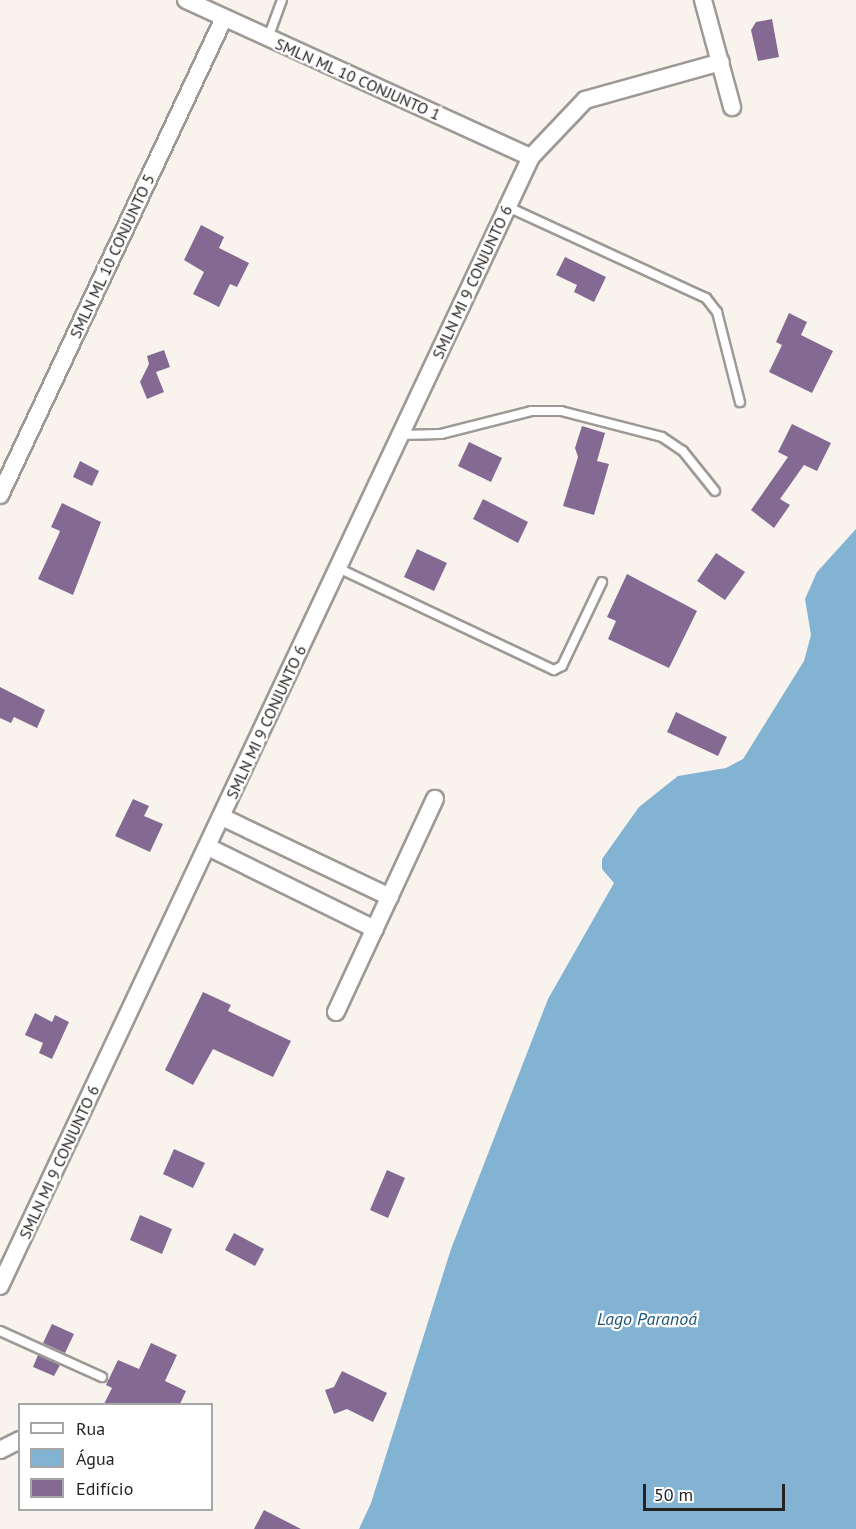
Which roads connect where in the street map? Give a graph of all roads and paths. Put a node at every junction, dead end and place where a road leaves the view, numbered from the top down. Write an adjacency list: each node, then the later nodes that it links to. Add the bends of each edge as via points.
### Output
1 (186, 0): 4 (street, SMLN ML 10 CONJUNTO 1)
2 (282, 0): 5 (lane)
3 (703, 0): 6 (street)
4 (224, 18): 5 (street, SMLN ML 10 CONJUNTO 1); 13 (street, SMLN ML 10 CONJUNTO 5)
5 (267, 38): 8 (street, SMLN ML 10 CONJUNTO 1)
6 (721, 62): 7 (street); 8 (street, SMLN MI 9 CONJUNTO 6, via 585,100)
7 (732, 108)
8 (531, 157): 9 (street, SMLN MI 9 CONJUNTO 6)
9 (508, 207): 10 (lane, via 706,298 717,312); 11 (street, SMLN MI 9 CONJUNTO 6)
10 (740, 402)
11 (401, 435): 12 (lane, via 441,434 531,411 561,411 662,436 683,451); 14 (street, SMLN MI 9 CONJUNTO 6)
12 (715, 491)
13 (0, 495)
14 (338, 568): 15 (lane, via 554,670 561,666); 17 (street, SMLN MI 9 CONJUNTO 6)
15 (602, 582)
16 (435, 799): 19 (street)
17 (222, 817): 18 (street, SMLN MI 9 CONJUNTO 6); 19 (street)
18 (208, 847): 20 (street); 22 (street, SMLN MI 9 CONJUNTO 6)
19 (390, 897): 20 (street)
20 (375, 929): 21 (street)
21 (336, 1012)
22 (0, 1286)
23 (0, 1331): 24 (lane)
24 (102, 1377)
25 (18, 1441): 26 (street)
26 (0, 1450)

